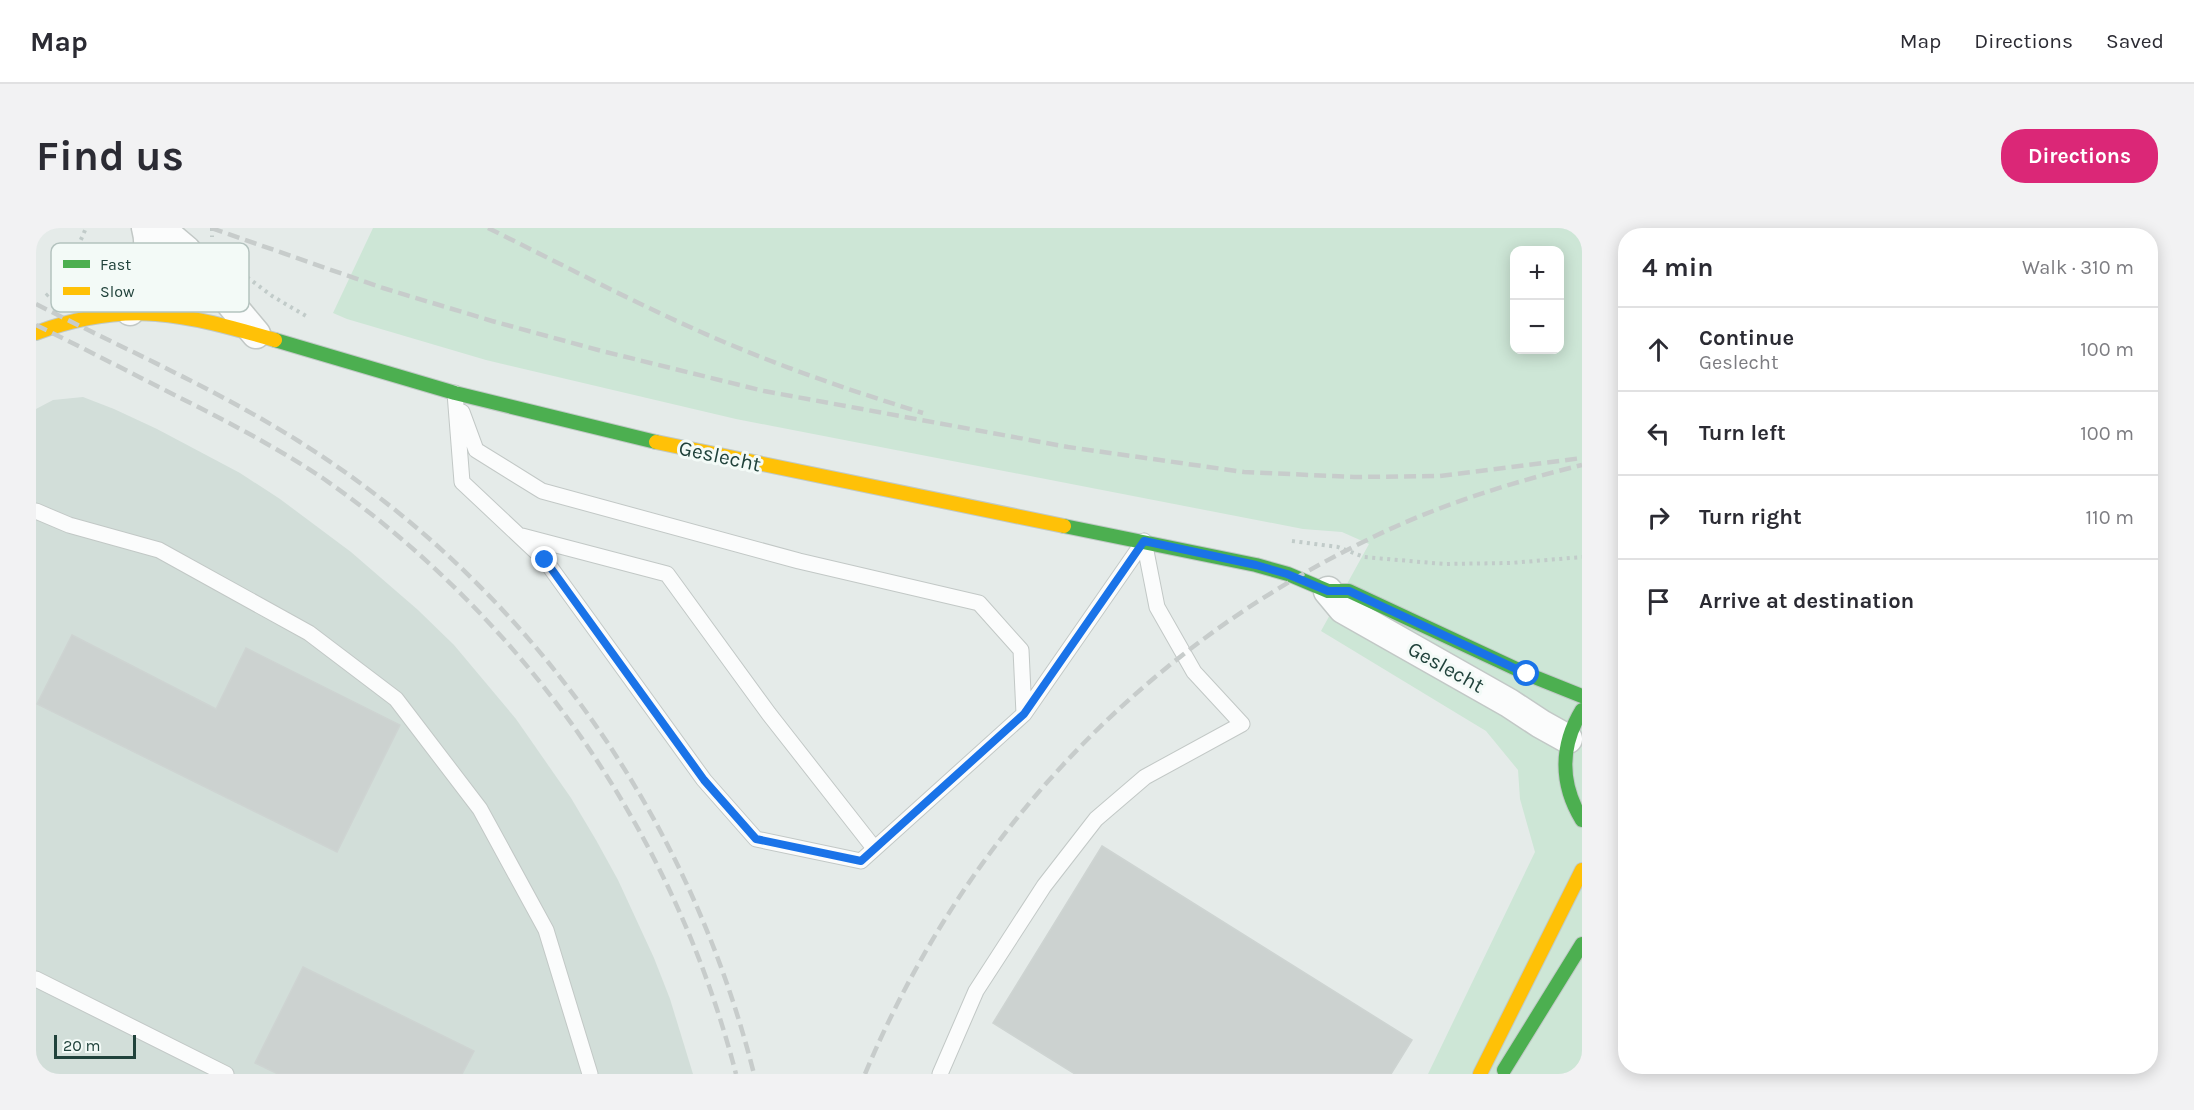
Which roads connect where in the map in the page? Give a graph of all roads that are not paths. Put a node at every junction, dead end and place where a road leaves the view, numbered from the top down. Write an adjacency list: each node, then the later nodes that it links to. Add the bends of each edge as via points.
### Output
1 (146, 228): 3 (street)
2 (160, 228): 4 (street)
3 (148, 243)
4 (178, 243)
5 (119, 312): 8 (street, Geslecht, via 70,321)
6 (143, 312): 9 (street, Geslecht, via 209,321)
7 (238, 312): 9 (street)
8 (36, 333)
9 (256, 334): 10 (street, Geslecht)
10 (455, 393): 12 (lane, via 462,482); 13 (street, Geslecht, via 661,443); 17 (lane, via 476,450 542,491 799,561 979,603 1021,650)
11 (36, 512): 25 (lane, via 159,550 309,633 396,699 480,809 546,930)
12 (519, 535): 20 (lane, via 667,574 769,714); 20 (lane, via 545,560 704,780 756,839 861,861)
13 (1144, 541): 14 (street, Geslecht, via 1256,565); 17 (lane); 26 (lane, via 1157,607 1194,672 1242,724 1145,777 1096,819 1044,886 976,991)
14 (1328, 591): 15 (street, Geslecht, via 1349,591); 18 (street, Geslecht, via 1343,609)
15 (1582, 696)
16 (1582, 710): 18 (street)
17 (1024, 714): 20 (lane)
18 (1568, 739): 19 (street, via 1564,766 1568,793)
19 (1582, 820)
20 (874, 848)
21 (1582, 870): 27 (street)
22 (1582, 944): 28 (street)
23 (36, 979): 24 (lane)
24 (226, 1074)
25 (590, 1074)
26 (940, 1074)
27 (1480, 1074)
28 (1501, 1074)

